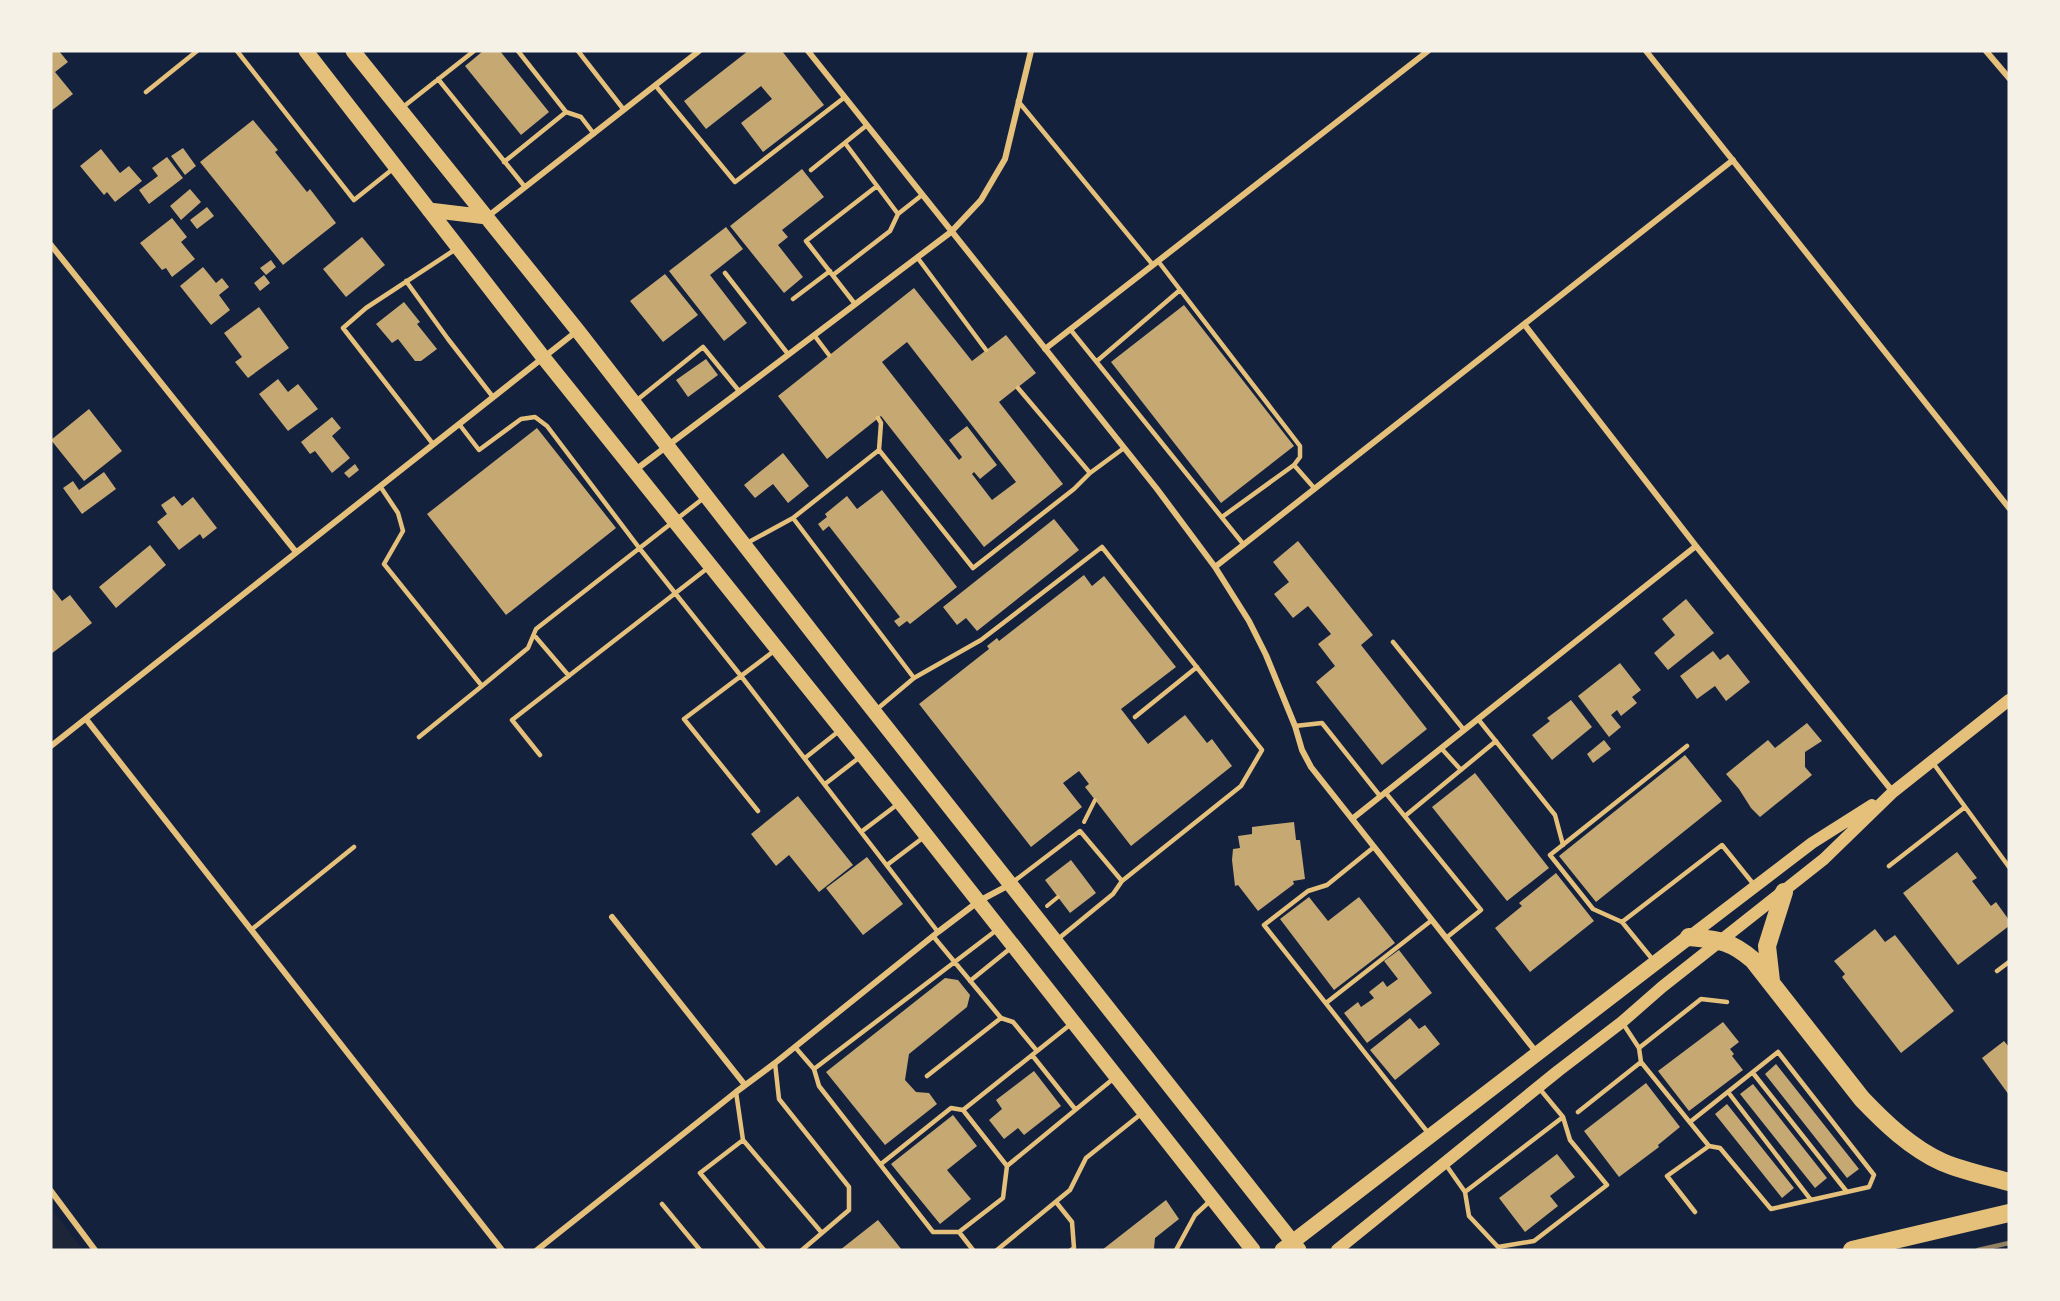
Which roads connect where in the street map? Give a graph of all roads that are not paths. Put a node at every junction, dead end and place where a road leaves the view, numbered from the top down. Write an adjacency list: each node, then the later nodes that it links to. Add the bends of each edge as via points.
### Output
1 (197, 51): 17 (lane)
2 (237, 51): 28 (lane, via 354,200)
3 (306, 51): 28 (main road)
4 (352, 51): 20 (main road)
5 (474, 51): 15 (lane)
6 (518, 51): 22 (lane)
7 (578, 51): 21 (lane)
8 (699, 51): 16 (street)
9 (808, 51): 18 (street)
10 (1031, 51): 19 (street)
11 (1428, 51): 41 (street)
12 (1646, 51): 26 (street)
13 (1986, 51): 14 (street)
14 (2009, 78)
15 (438, 79): 20 (lane); 27 (lane)
16 (655, 85): 18 (lane, via 735,182); 21 (street)
17 (146, 92)
18 (845, 97): 23 (street)
19 (1018, 101): 36 (street, via 1005,159 981,200); 41 (lane)
20 (400, 110): 35 (main road)
21 (624, 110): 24 (street)
22 (566, 112): 24 (lane, via 581,117); 27 (lane)
23 (867, 125): 25 (lane); 32 (street)
24 (594, 134): 31 (street)
25 (845, 143): 29 (lane); 30 (lane)
26 (1733, 160): 48 (street); 74 (street)
27 (504, 162): 31 (lane)
28 (396, 167): 33 (main road)
29 (812, 170)
30 (877, 186): 34 (lane); 43 (lane, via 807,241)
31 (525, 188): 35 (street)
32 (922, 195): 34 (lane); 36 (street)
33 (429, 210): 35 (main road); 38 (main road)
34 (898, 214): 43 (lane, via 890,231)
35 (487, 217): 50 (main road)
36 (951, 232): 40 (street); 52 (street)
37 (51, 245): 39 (street)
38 (458, 248): 44 (lane); 56 (main road)
39 (54, 252): 82 (street)
40 (917, 257): 47 (street); 53 (lane)
41 (1155, 263): 45 (lane); 49 (street)
42 (725, 273): 54 (lane)
43 (832, 273): 46 (lane); 47 (lane)
44 (406, 281): 60 (lane); 64 (lane, via 344,328)
45 (1180, 290): 57 (lane); 68 (lane, via 1300,446 1300,457)
46 (793, 299)
47 (855, 304): 51 (street)
48 (1524, 324): 72 (street); 80 (street)
49 (1070, 329): 52 (street); 57 (lane)
50 (578, 330): 56 (street); 61 (main road)
51 (814, 335): 54 (street); 55 (lane)
52 (1046, 349): 66 (street)
53 (987, 350)
54 (788, 354): 59 (street)
55 (830, 355)
56 (543, 357): 60 (street); 69 (main road)
57 (1097, 361): 75 (lane)
58 (1018, 388): 70 (lane)
59 (739, 391): 61 (lane, via 703,347); 65 (street)
60 (493, 397): 63 (street)
61 (634, 402): 65 (main road)
62 (878, 418): 67 (lane)
63 (459, 424): 64 (street); 81 (lane, via 479,450 521,419 535,417 547,426)
64 (433, 444): 71 (street)
65 (668, 445): 69 (street); 73 (main road)
66 (1124, 448): 70 (lane); 84 (street)
67 (879, 450): 70 (lane, via 974,568); 76 (lane)
68 (1294, 465): 72 (lane); 75 (lane)
69 (633, 471): 77 (main road)
70 (1090, 473)
71 (380, 486): 82 (street); 93 (lane, via 398,513 403,531 384,564)
72 (1314, 489): 78 (street)
73 (707, 495): 77 (lane); 79 (main road)
74 (2009, 508)
75 (1222, 517): 78 (lane)
76 (793, 518): 79 (lane); 92 (lane)
77 (674, 522): 81 (lane); 83 (main road)
78 (1244, 544): 84 (street)
79 (745, 545): 95 (main road)
80 (1696, 546): 98 (street); 113 (street)
81 (640, 549): 85 (lane); 86 (lane, via 536,629)
82 (296, 552): 97 (street)
83 (710, 566): 85 (lane); 88 (main road)
84 (1215, 567): 99 (street, via 1253,629)
85 (675, 593): 90 (lane); 91 (lane)
86 (534, 635): 90 (lane); 93 (lane, via 528,648)
87 (1393, 642): 101 (lane)
88 (777, 649): 91 (lane); 100 (main road)
89 (1197, 667): 92 (lane, via 1102,547 981,640); 96 (lane); 128 (lane, via 1262,750 1241,786)
90 (569, 676): 107 (lane, via 512,720)
91 (741, 676): 109 (lane); 117 (lane, via 684,719)
92 (914, 678): 95 (lane)
93 (482, 686): 102 (lane)
94 (2009, 700): 110 (main road)
95 (874, 712): 129 (main road)
96 (1135, 717)
97 (86, 719): 104 (street); 137 (street)
98 (1478, 719): 101 (street); 103 (lane)
99 (1295, 726): 114 (lane, via 1322,723); 119 (street, via 1311,767)
100 (841, 729): 108 (main road); 109 (lane)
101 (1464, 730): 106 (street)
102 (419, 737)
103 (1496, 741): 111 (lane); 122 (lane, via 1555,815)
104 (51, 746)
105 (1687, 746): 122 (lane)
106 (1441, 748): 111 (lane); 114 (street)
107 (540, 755)
108 (862, 755): 112 (lane); 115 (main road)
109 (805, 758): 112 (lane)
110 (1932, 761): 113 (main road); 116 (lane)
111 (1461, 770): 118 (lane)
112 (825, 784): 120 (lane)
113 (1893, 792): 130 (main road, via 1812,843); 131 (main road)
114 (1383, 794): 118 (lane); 119 (street)
115 (900, 802): 120 (lane); 121 (main road)
116 (1965, 807): 126 (lane); 127 (lane)
117 (758, 811)
118 (1405, 816): 140 (lane, via 1481,910)
119 (1352, 819): 124 (street)
120 (861, 832): 125 (lane)
121 (926, 835): 125 (lane); 132 (main road)
122 (1563, 845): 135 (lane, via 1550,855 1593,909)
123 (354, 847): 137 (lane)
124 (1374, 847): 134 (street); 151 (lane, via 1327,885 1308,891 1264,925)
125 (887, 865): 138 (lane)
126 (1888, 866)
127 (2009, 867)
128 (1122, 881): 129 (lane, via 1080,831); 141 (lane, via 1113,894)
129 (1011, 884): 132 (street); 141 (main road)
130 (1755, 886): 135 (lane, via 1722,845); 139 (main road)
131 (1784, 892): 142 (main road); 149 (highway, via 1767,946)
132 (979, 901): 136 (main road); 138 (street)
133 (612, 917): 166 (street)
134 (1432, 920): 140 (street); 151 (lane)
135 (1622, 922): 146 (lane)
136 (1000, 928): 143 (main road); 144 (lane)
137 (251, 930): 196 (street)
138 (935, 934): 144 (lane); 155 (street)
139 (1689, 937): 142 (highway); 146 (main road)
140 (1446, 938): 158 (street)
141 (1056, 940): 194 (main road)
142 (1722, 940): 149 (highway, via 1747,954); 153 (main road)
143 (1013, 946): 148 (lane); 154 (main road)
144 (954, 962): 148 (lane); 162 (lane)
145 (2009, 962): 147 (lane)
146 (1655, 963): 158 (main road)
147 (1997, 971)
148 (970, 981): 152 (lane)
149 (1772, 982): 182 (highway, via 1862,1099 1900,1135 1942,1162)
150 (1727, 1002): 156 (lane, via 1701,999)
151 (1326, 1003): 176 (lane)
152 (1000, 1018): 157 (lane, via 1013,1022); 164 (lane)
153 (1622, 1022): 156 (lane); 167 (main road)
154 (1073, 1023): 157 (lane); 165 (main road)
155 (795, 1047): 161 (street); 162 (lane)
156 (1639, 1048): 160 (lane)
157 (1037, 1051): 159 (lane)
158 (1537, 1053): 176 (main road)
159 (1032, 1055): 170 (lane); 171 (lane)
160 (1641, 1062): 173 (lane); 175 (lane)
161 (775, 1064): 166 (street); 193 (lane, via 779,1099 849,1187 849,1210)
162 (814, 1069): 180 (lane, via 819,1086)
163 (1753, 1073): 169 (lane); 185 (lane); 185 (lane, via 1778,1052 1874,1175 1869,1186)
164 (927, 1076)
165 (1116, 1077): 170 (lane); 172 (main road)
166 (745, 1085): 168 (street)
167 (1538, 1087): 174 (lane); 179 (main road)
168 (736, 1092): 177 (lane); 197 (street)
169 (1728, 1092): 175 (lane); 187 (lane)
170 (1075, 1109): 181 (lane)
171 (963, 1110): 180 (lane, via 951,1108); 181 (lane)
172 (1143, 1112): 186 (main road); 188 (lane, via 1086,1158 1070,1190)
173 (1578, 1112)
174 (1563, 1118): 184 (lane); 184 (lane, via 1570,1140 1607,1185 1534,1241 1498,1247 1469,1216)
175 (1690, 1122): 178 (lane)
176 (1430, 1135): 194 (main road)
177 (743, 1140): 193 (lane); 199 (lane, via 700,1173)
178 (1709, 1146): 187 (lane, via 1720,1148 1771,1209); 190 (lane, via 1667,1176)
179 (1444, 1163): 184 (lane); 206 (main road)
180 (881, 1164): 192 (lane, via 933,1232)
181 (1007, 1166): 192 (lane, via 1002,1198)
182 (2009, 1182)
183 (51, 1191): 195 (street)
184 (1465, 1192)
185 (1847, 1192): 187 (lane)
186 (1212, 1199): 204 (lane, via 1195,1215); 205 (main road)
187 (1811, 1200)
188 (1056, 1202): 202 (lane); 203 (lane, via 1072,1222)
189 (662, 1204): 198 (lane)
190 (1695, 1212)
191 (2009, 1213): 207 (highway)
192 (959, 1232): 201 (lane)
193 (822, 1233): 200 (lane)
194 (1291, 1247)
195 (95, 1250)
196 (502, 1250)
197 (537, 1250)
198 (700, 1250)
199 (764, 1250)
200 (802, 1250)
201 (973, 1250)
202 (997, 1250)
203 (1071, 1250)
204 (1176, 1250)
205 (1253, 1250)
206 (1337, 1250)
207 (1852, 1250)

